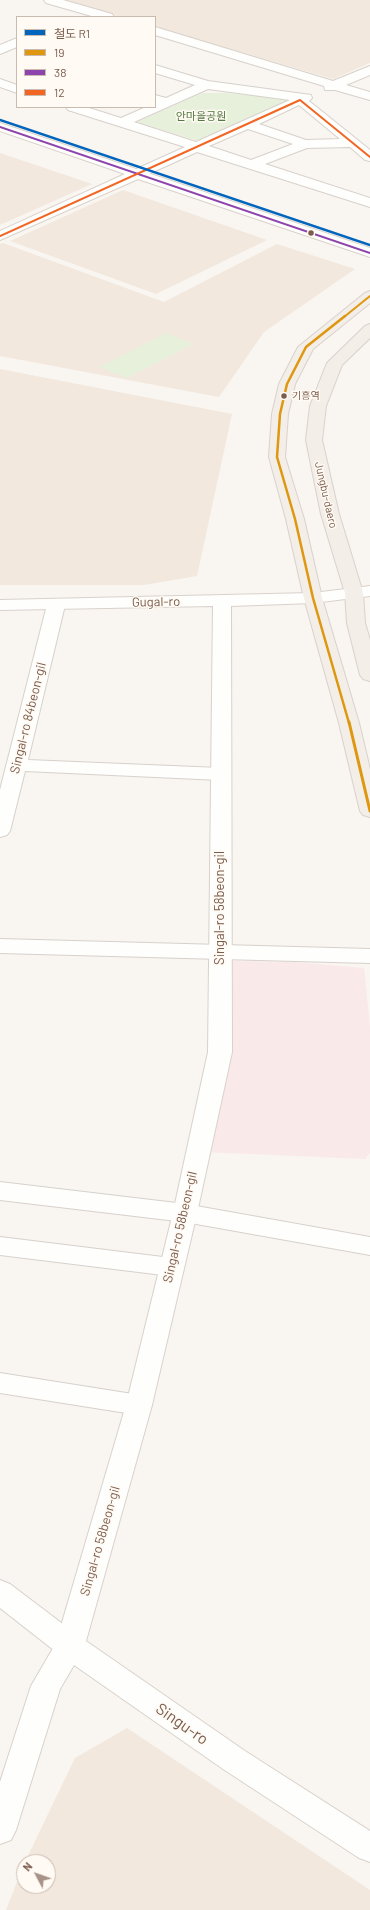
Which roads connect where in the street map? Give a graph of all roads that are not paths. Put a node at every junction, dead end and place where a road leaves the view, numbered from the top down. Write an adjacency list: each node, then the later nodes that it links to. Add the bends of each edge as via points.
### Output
1 (50, 0): 2 (street)
2 (75, 7): 3 (street); 4 (street)
3 (56, 15)
4 (105, 16)
5 (156, 31): 13 (street)
6 (16, 42): 7 (street)
7 (0, 50): 8 (street)
8 (16, 55)
9 (156, 69): 12 (street)
10 (370, 70): 13 (street)
11 (0, 83): 14 (street)
12 (208, 85): 16 (street); 17 (street)
13 (336, 85): 15 (street); 16 (street)
14 (16, 89)
15 (370, 96)
16 (303, 99): 21 (street); 23 (street)
17 (161, 100)
18 (76, 108): 20 (street)
19 (147, 108): 20 (street)
20 (122, 123): 25 (street)
21 (247, 124): 24 (street); 25 (street)
22 (0, 128): 28 (street)
23 (352, 143): 24 (street); 26 (street)
24 (305, 144): 27 (street)
25 (196, 148): 27 (street); 28 (street)
26 (370, 157)
27 (251, 165): 29 (street)
28 (138, 174): 30 (street); 31 (street)
29 (370, 203)
30 (0, 236)
31 (370, 253)
32 (370, 296): 35 (main road, via 306,346 286,384 280,414 277,457 295,519)
33 (370, 329): 34 (main road, Jungbu-daero, via 335,363 318,406 314,440 330,514)
34 (362, 592): 35 (street, Gugal-ro); 39 (main road, Jungbu-daero, via 356,623)
35 (313, 598): 36 (street, Gugal-ro); 42 (main road, via 349,723)
36 (222, 601): 37 (street, Gugal-ro); 41 (street, Singal-ro 58beon-gil)
37 (56, 604): 38 (street, Gugal-ro); 40 (street, Singal-ro 84beon-gil)
38 (0, 605)
39 (370, 675)
40 (16, 765): 41 (street); 43 (street, Singal-ro 84beon-gil)
41 (220, 774): 45 (street, Singal-ro 58beon-gil)
42 (370, 811)
43 (0, 831)
44 (0, 946): 45 (street)
45 (220, 953): 46 (street); 48 (street, Singal-ro 58beon-gil, via 220,1052)
46 (370, 956)
47 (0, 1191): 48 (street)
48 (185, 1213): 50 (street); 51 (street, Singal-ro 58beon-gil)
49 (0, 1246): 51 (street)
50 (370, 1246)
51 (171, 1267): 53 (street, Singal-ro 58beon-gil)
52 (0, 1383): 53 (street)
53 (139, 1405): 55 (street, Singal-ro 58beon-gil)
54 (0, 1592): 55 (street, Singu-ro)
55 (70, 1646): 56 (street, Singal-ro 58beon-gil, via 46,1686); 57 (street, Singu-ro, via 234,1760)
56 (0, 1830)
57 (370, 1848)

